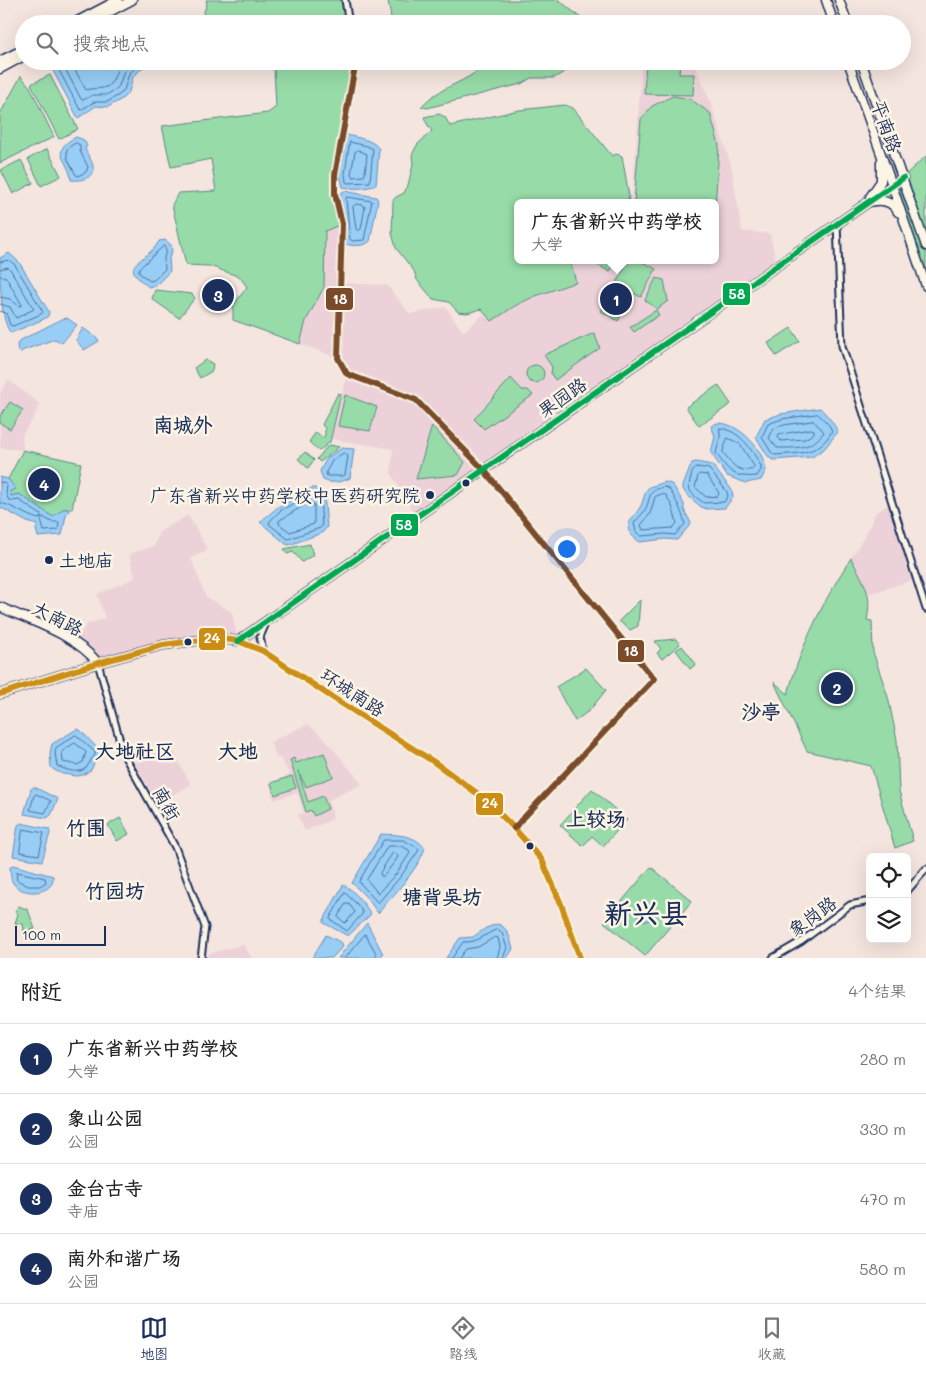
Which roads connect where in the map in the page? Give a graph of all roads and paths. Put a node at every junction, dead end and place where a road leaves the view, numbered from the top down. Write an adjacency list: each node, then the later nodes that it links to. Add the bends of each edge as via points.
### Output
1 (118, 0): 6 (street)
2 (132, 0): 7 (street)
3 (345, 0): 8 (street)
4 (826, 0): 9 (street)
5 (839, 0): 10 (street)
6 (89, 15)
7 (104, 15)
8 (348, 15)
9 (831, 15)
10 (845, 15)
11 (15, 54): 12 (street)
12 (0, 61)
13 (15, 61): 14 (street)
14 (0, 69)
15 (354, 70): 26 (street, via 335,175 335,194 342,224 338,358 347,374 416,400)
16 (851, 70): 18 (street, 平南路)
17 (864, 70): 19 (street, 平南路)
18 (881, 152): 20 (street, 平南路); 21 (street, via 881,181)
19 (903, 178): 20 (street, 果园路); 24 (street, 平南路)
20 (892, 185): 21 (street, 果园路); 22 (street, 平南路)
21 (864, 205): 22 (street, via 882,200 890,203); 23 (street, 果园路)
22 (905, 222): 25 (street, 平南路)
23 (837, 224): 26 (street, 果园路); 28 (street, via 842,346)
24 (926, 246)
25 (926, 286)
26 (484, 470): 29 (street, 果园路); 37 (street, via 654,679)
27 (0, 607): 31 (street, 大南路)
28 (926, 609)
29 (267, 621): 30 (street, 果园路); 32 (street, via 260,637)
30 (238, 641): 32 (street, 环城南路); 33 (street, 环城南路, via 217,638 163,645)
31 (74, 642): 33 (street, via 100,656); 34 (street, 大南路); 35 (street, via 85,658)
32 (263, 651): 37 (street, 环城南路, via 463,782)
33 (117, 658): 34 (street, 环城南路)
34 (98, 663): 35 (street, 环城南路); 41 (street, 南街, via 124,755 175,847 205,927)
35 (78, 669): 36 (street, 环城南路)
36 (0, 694)
37 (514, 828): 42 (street, 环城南路, via 542,860 561,902)
38 (926, 869): 39 (street)
39 (911, 886)
40 (866, 902): 43 (street, 象岗路, via 850,905)
41 (201, 958)
42 (580, 958)
43 (775, 958)

